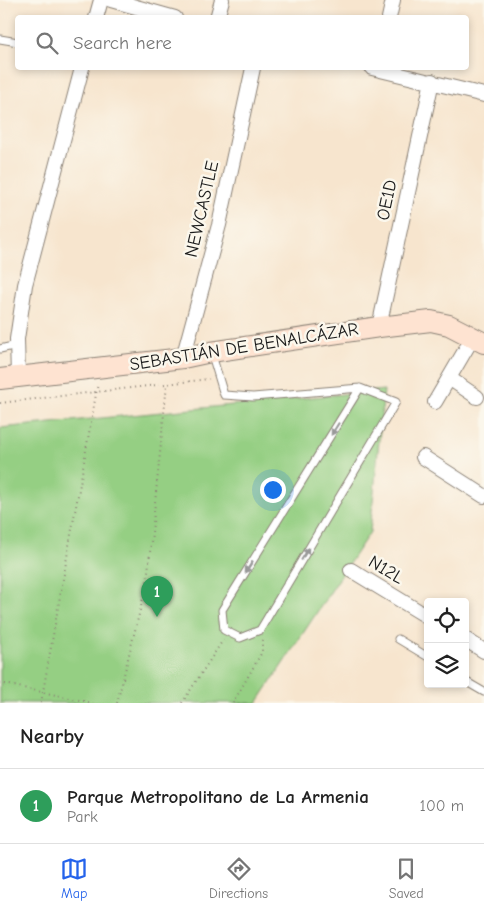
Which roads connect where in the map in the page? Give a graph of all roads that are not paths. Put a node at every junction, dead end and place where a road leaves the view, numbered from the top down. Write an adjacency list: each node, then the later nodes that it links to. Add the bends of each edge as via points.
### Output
1 (102, 0): 5 (street)
2 (111, 0): 6 (street)
3 (222, 0): 7 (street)
4 (393, 0): 8 (street)
5 (97, 15)
6 (164, 15)
7 (218, 15)
8 (390, 15)
9 (0, 39): 10 (lane)
10 (15, 42)
11 (81, 70): 18 (street, via 25,285)
12 (253, 70): 21 (street, NEWCASTLE, via 220,225)
13 (383, 70): 14 (street)
14 (432, 81): 15 (street); 16 (street, OE1D)
15 (484, 94)
16 (379, 327): 17 (main road, SEBASTIÁN DE BENALCÁZAR, via 431,321 449,325); 20 (main road, SEBASTIÁN DE BENALCÁZAR)
17 (478, 340): 23 (street)
18 (17, 345): 19 (lane); 22 (street)
19 (0, 349)
20 (212, 352): 21 (main road, SEBASTIÁN DE BENALCÁZAR); 24 (lane, via 224,395 253,398)
21 (183, 358): 22 (main road, SEBASTIÁN DE BENALCÁZAR)
22 (9, 378)
23 (449, 378): 25 (street); 26 (street)
24 (360, 388): 24 (lane, one-way to 24, via 222,610 224,630 240,638 260,630 396,402)
25 (477, 397)
26 (435, 402)
27 (423, 457): 28 (street)
28 (484, 496)
29 (351, 570): 30 (street, N12L)
30 (424, 615)
31 (398, 639): 34 (lane)
32 (469, 642): 33 (street)
33 (484, 651)
34 (424, 655)
35 (469, 683): 36 (lane)
36 (484, 692)

